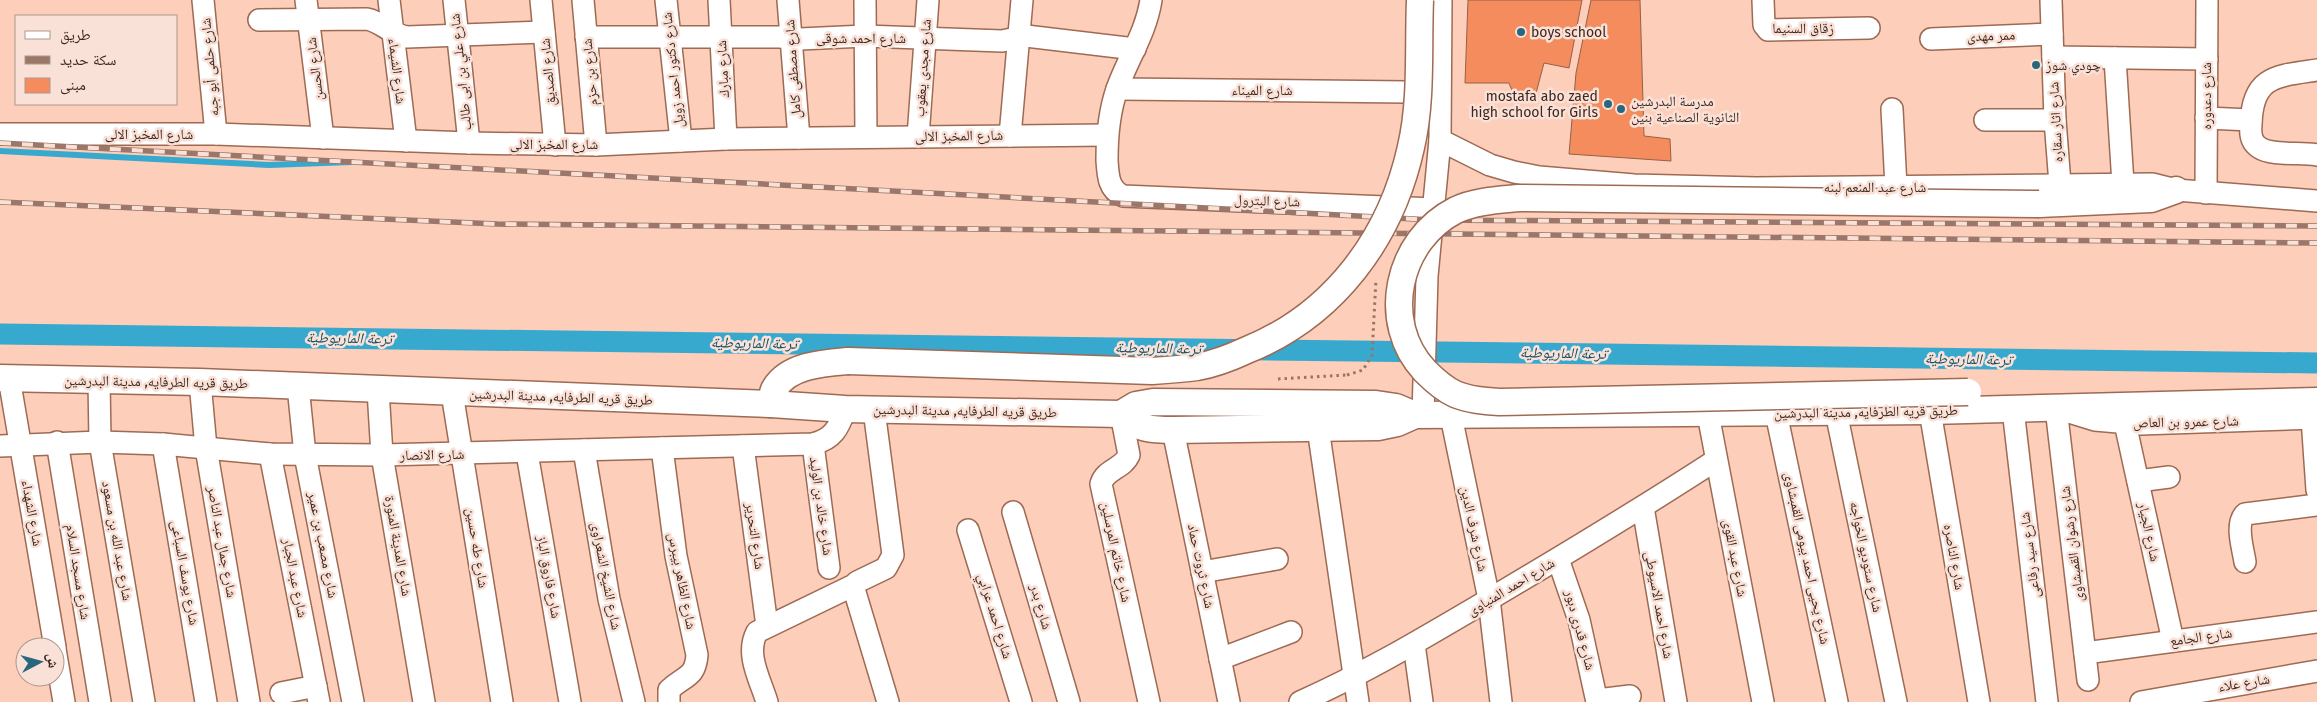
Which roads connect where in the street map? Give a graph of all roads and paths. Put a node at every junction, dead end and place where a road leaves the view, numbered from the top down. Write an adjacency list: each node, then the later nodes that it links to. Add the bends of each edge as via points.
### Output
1 (204, 0): 47 (street, شارع حلمى أبو جبه)
2 (389, 0): 22 (street, شارع الشيماء)
3 (454, 0): 25 (street, شارع علي بن ابى طالب)
4 (541, 0): 23 (street, شارع الصديق)
5 (583, 0): 27 (street, شارع بن حزم)
6 (666, 0): 28 (street, شارع دكتور احمد زويل)
7 (719, 0): 31 (street, شارع مبارك)
8 (788, 0): 29 (street, شارع مصطفى كامل)
9 (865, 0): 26 (street)
10 (928, 0): 32 (street, شارع مجدى يعقوب)
11 (1022, 0): 30 (street)
12 (1151, 0): 34 (street, via 1148,18)
13 (1408, 0): 40 (street)
14 (1420, 0): 76 (main road, bridge, via 1416,113 1412,146 1400,187 1377,238 1358,267 1331,297 1296,326 1238,354 1198,366 1152,371 848,361 816,364 785,377 774,389)
15 (1441, 0): 55 (street)
16 (1763, 0): 21 (street, زقاق السنيما, via 1764,25 1768,30)
17 (2051, 0): 24 (street, شارع اثار سقاره)
18 (2207, 0): 37 (street, شارع دعدوره)
19 (307, 10): 20 (street); 22 (street, via 367,19); 52 (street, شارع الحسن)
20 (259, 20)
21 (1869, 28)
22 (392, 32): 25 (street, via 407,37); 56 (street, شارع الشيماء)
23 (544, 32): 25 (street); 59 (street, شارع الصديق)
24 (2052, 34): 33 (street, ممر مهدى); 35 (street, شارع اثار سقاره)
25 (458, 35): 58 (street, شارع علي بن ابى طالب)
26 (866, 36): 29 (street, شارع احمد شوقى); 32 (street, شارع احمد شوقى); 50 (street)
27 (586, 37): 28 (street, شارع احمد شوقى); 60 (street, شارع بن حزم)
28 (670, 37): 31 (street, شارع احمد شوقى); 57 (street, شارع دكتور احمد زويل)
29 (789, 37): 31 (street, شارع احمد شوقى); 53 (street, شارع مصطفى كامل)
30 (1017, 37): 32 (street, شارع احمد شوقى, via 1002,41); 34 (street, شارع احمد شوقى); 49 (street)
31 (721, 38): 54 (street, شارع مبارك)
32 (925, 38): 51 (street, شارع مجدى يعقوب)
33 (1931, 39)
34 (1135, 50): 39 (street)
35 (2053, 58): 36 (street); 44 (street, شارع اثار سقاره)
36 (2115, 58): 37 (street); 63 (street)
37 (2206, 59): 42 (street, شارع دعدوره)
38 (2317, 70): 45 (street, via 2270,79 2255,95)
39 (1117, 89): 40 (street, شارع الميناء); 48 (street)
40 (1407, 92): 68 (street)
41 (1892, 109): 64 (street)
42 (2206, 118): 45 (street); 66 (street, شارع دعدوره)
43 (1985, 120): 44 (street)
44 (2055, 120): 62 (street, شارع اثار سقاره)
45 (2251, 120): 61 (street, via 2250,134 2261,150)
46 (0, 134): 47 (street, شارع المخبز الالى)
47 (216, 134): 52 (street, شارع المخبز الالى)
48 (1107, 135): 49 (street, شارع المخبز الالى); 68 (street, شارع البترول, via 1109,180 1116,193 1123,196)
49 (1010, 136): 51 (street, شارع المخبز الالى)
50 (866, 137): 51 (street, شارع المخبز الالى); 53 (street, شارع المخبز الالى)
51 (918, 137)
52 (323, 138): 56 (street, شارع المخبز الالى)
53 (799, 138): 54 (street, شارع المخبز الالى)
54 (726, 139): 57 (street, شارع المخبز الالى)
55 (1440, 140): 64 (street, شارع عبد المنعم لبنه, via 1490,165 1539,177 1634,185); 69 (street)
56 (406, 141): 58 (street, شارع المخبز الالى)
57 (680, 141): 60 (street, شارع المخبز الالى)
58 (468, 143): 59 (street, شارع المخبز الالى)
59 (555, 144): 60 (street, شارع المخبز الالى)
60 (596, 144)
61 (2317, 155)
62 (2060, 184): 63 (street, شارع عبد المنعم لبنه); 64 (street, شارع عبد المنعم لبنه)
63 (2123, 184): 65 (street, شارع عبد المنعم لبنه, via 2152,184)
64 (1896, 187)
65 (2176, 190): 66 (street, شارع عبد المنعم لبنه); 77 (main road, bridge, via 2151,199 2039,204 1519,198 1488,201 1457,210 1438,222 1417,244 1401,278 1400,324 1420,365 1435,381 1455,394 1474,399 1500,402 2001,391 2022,394)
66 (2206, 193): 67 (street, شارع عبد المنعم لبنه)
67 (2317, 201)
68 (1405, 206): 69 (street, شارع البترول)
69 (1434, 209): 87 (street)
70 (4, 378): 71 (main road, طريق قريه الطرفايه, مدينة البدرشين); 96 (street, شارع الشهداء)
71 (99, 380): 72 (main road, طريق قريه الطرفايه, مدينة البدرشين); 93 (street, شارع عبد الله بن مسعود)
72 (200, 382): 73 (main road, طريق قريه الطرفايه, مدينة البدرشين); 98 (street, شارع جمال عبد الناصر)
73 (298, 386): 74 (main road, طريق قريه الطرفايه, مدينة البدرشين); 103 (street, شارع مصعب بن عمير)
74 (378, 390): 75 (main road, طريق قريه الطرفايه, مدينة البدرشين); 104 (street, شارع المدينة المنورة)
75 (452, 393): 76 (main road, طريق قريه الطرفايه, مدينة البدرشين); 105 (street, شارع طه حسين)
76 (771, 404): 78 (main road, طريق قريه الطرفايه, مدينة البدرشين)
77 (2056, 408): 79 (main road, طريق قريه الطرفايه, مدينة البدرشين); 83 (main road, طريق قريه الطرفايه, مدينة البدرشين); 89 (street, شارع عمرو بن العاص, via 2095,420); 127 (street, شارع رشوان القمبشاوى)
78 (845, 409): 80 (main road, طريق قريه الطرفايه, مدينة البدرشين); 95 (street, شارع الانصار, via 840,426 830,437)
79 (2013, 409): 81 (main road, طريق قريه الطرفايه, مدينة البدرشين); 163 (street, شارع سيد رفاعى)
80 (874, 410): 85 (main road, طريق قريه الطرفايه, مدينة البدرشين); 119 (street, via 893,555 886,568)
81 (1930, 411): 82 (main road, طريق قريه الطرفايه, مدينة البدرشين); 162 (street, شارع الناصره)
82 (1836, 412): 84 (main road, طريق قريه الطرفايه, مدينة البدرشين); 161 (street, شارع ستوديو الخواجه)
83 (2315, 412): 89 (street, شارع عمرو بن العاص); 109 (street)
84 (1776, 413): 86 (main road, طريق قريه الطرفايه, مدينة البدرشين); 160 (street, شارع يحيى احمد بيومى القمبشاوى)
85 (1121, 414): 87 (main road, طريق قريه الطرفايه, مدينة البدرشين, via 1136,405 1152,402 1376,404); 91 (main road, طريق قريه الطرفايه, مدينة البدرشين, via 1143,428); 153 (street, شارع خاتم المرسلين, via 1129,455 1124,464 1106,475 1101,484)
86 (1708, 414): 88 (main road, طريق قريه الطرفايه, مدينة البدرشين); 106 (street, شارع عبد القوى)
87 (1419, 416): 88 (main road, طريق قريه الطرفايه, مدينة البدرشين); 90 (main road, طريق قريه الطرفايه, مدينة البدرشين, via 1378,427)
88 (1451, 416): 120 (street, شارع شرف الدين)
89 (2125, 423): 108 (street, شارع الجيار)
90 (1318, 428): 91 (main road, طريق قريه الطرفايه, مدينة البدرشين); 130 (street)
91 (1173, 430): 118 (street, شارع ثروت حماد)
92 (57, 442): 93 (street, شارع الانصار); 96 (street, شارع الانصار); 139 (street, شارع مسجد السلام)
93 (100, 442): 94 (street, شارع الانصار); 140 (street, شارع عبد الله بن مسعود)
94 (163, 444): 98 (street, شارع الانصار); 141 (street, شارع يوسف السباعى)
95 (812, 444): 97 (street, شارع الانصار); 117 (street, شارع خالد بن الوليد)
96 (10, 446): 124 (street, شارع الشهداء)
97 (743, 446): 99 (street, شارع الانصار); 122 (street, شارع التحرير)
98 (206, 448): 102 (street, شارع الانصار); 142 (street, شارع جمال عبد الناصر)
99 (662, 448): 100 (street, شارع الانصار); 148 (street, شارع الظاهر بيبرس, via 676,556 697,655 695,670 670,690)
100 (584, 450): 101 (street, شارع الانصار); 147 (street, شارع الشيخ الشعراوى, via 609,598)
101 (527, 453): 105 (street, شارع الانصار); 146 (street, شارع فاروق الباز)
102 (270, 454): 103 (street, شارع الانصار); 134 (street, شارع عبد الجبار)
103 (305, 455): 104 (street, شارع الانصار); 143 (street, شارع مصعب بن عمير)
104 (382, 455): 105 (street, شارع الانصار); 144 (street, شارع المدينة المنورة)
105 (462, 455): 145 (street, شارع طه حسين)
106 (1716, 460): 111 (street, شارع احمد المنياوى); 159 (street, شارع عبد القوى)
107 (2169, 477): 108 (street)
108 (2138, 481): 125 (street, شارع الجيار)
109 (2317, 490)
110 (2317, 505): 116 (street, via 2245,514 2240,519)
111 (1642, 507): 115 (street, شارع احمد المنياوى); 158 (street, شارع احمد الاسيوطى)
112 (1013, 512): 152 (street, شارع بدر)
113 (968, 530): 151 (street, شارع احمد عرابي)
114 (1277, 559): 118 (street)
115 (1558, 559): 120 (street, شارع احمد المنياوى); 137 (street, شارع قدرى دبور, via 1579,620)
116 (2245, 562)
117 (829, 568)
118 (1202, 572): 128 (street, شارع ثروت حماد)
119 (854, 585): 122 (street); 150 (street)
120 (1489, 599): 126 (street, شارع احمد المنياوى); 157 (street, شارع شرف الدين)
121 (2317, 622): 125 (street, شارع الجامع)
122 (767, 626): 149 (street, via 752,641 751,652)
123 (1291, 632): 128 (street)
124 (53, 637)
125 (2173, 641): 127 (street, شارع الجامع)
126 (1414, 644): 130 (street, شارع احمد المنياوى); 156 (street)
127 (2085, 652): 131 (street, شارع رشوان القمبشاوى)
128 (1220, 659): 154 (street, شارع ثروت حماد)
129 (2317, 671): 164 (street, شارع علاء)
130 (1356, 677): 136 (street, شارع احمد المنياوى); 155 (street)
131 (2088, 680)
132 (62, 687): 138 (street, شارع الشهداء)
133 (281, 693): 134 (street)
134 (318, 694)
135 (1630, 696): 137 (street)
136 (1307, 701)
137 (1597, 701)
138 (64, 702)
139 (100, 702)
140 (144, 702)
141 (206, 702)
142 (249, 702)
143 (353, 702)
144 (424, 702)
145 (502, 702)
146 (570, 702)
147 (634, 702)
148 (669, 702)
149 (767, 702)
150 (888, 702)
151 (1021, 702)
152 (1070, 702)
153 (1149, 702)
154 (1229, 702)
155 (1358, 702)
156 (1422, 702)
157 (1501, 702)
158 (1676, 702)
159 (1763, 702)
160 (1837, 702)
161 (1896, 702)
162 (1979, 702)
163 (2046, 702)
164 (2141, 702)

